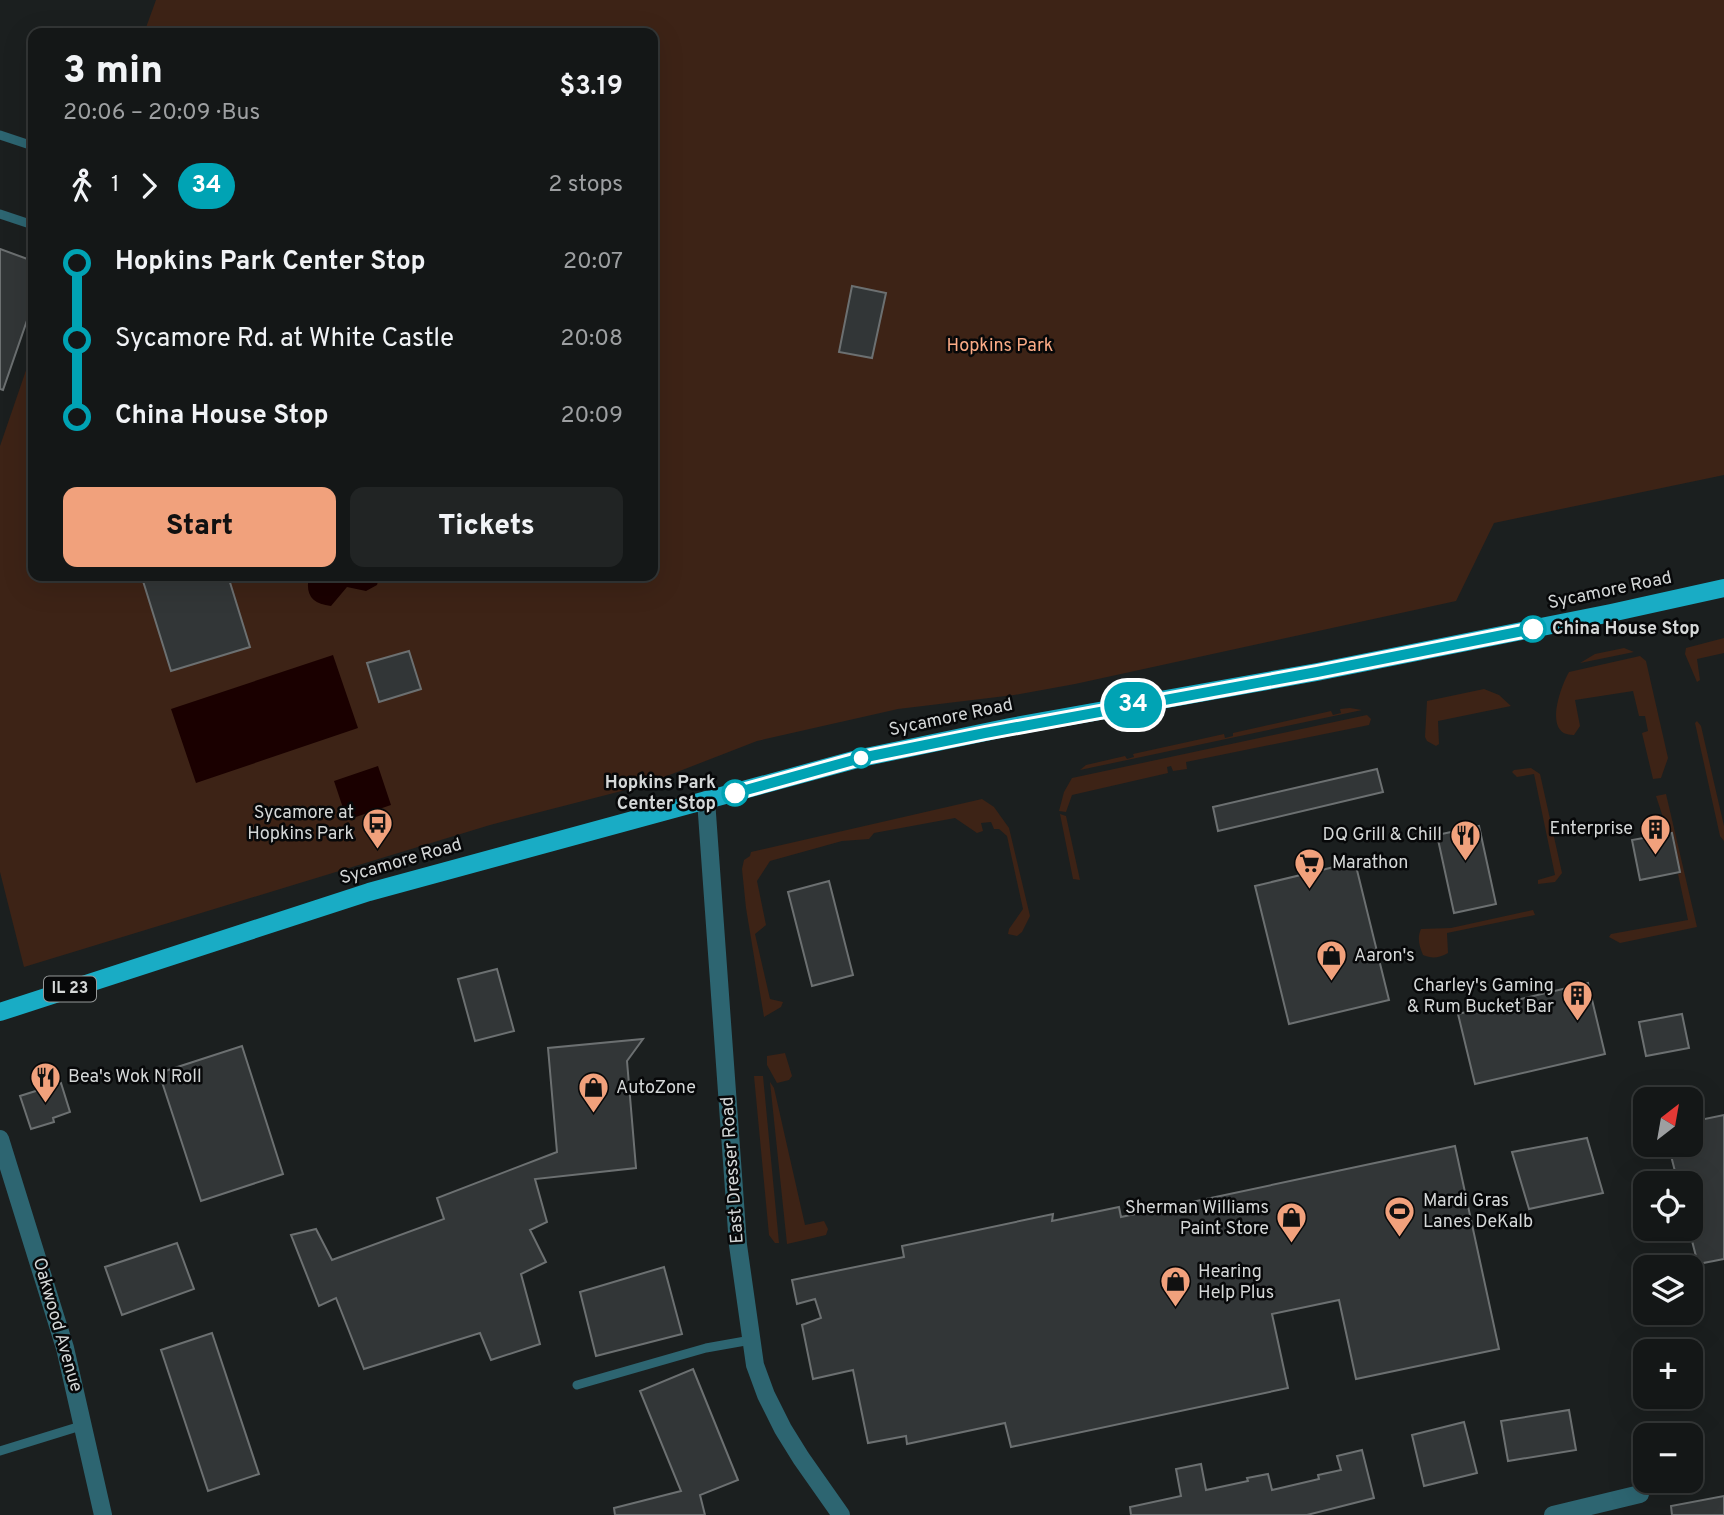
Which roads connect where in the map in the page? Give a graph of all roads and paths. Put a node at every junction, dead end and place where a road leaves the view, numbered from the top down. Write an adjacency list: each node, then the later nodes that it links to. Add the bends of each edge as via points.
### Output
1 (0, 135): 2 (lane)
2 (28, 144)
3 (0, 214): 4 (lane)
4 (28, 223)
5 (1724, 588): 6 (main road, Sycamore Road / IL 23, via 861,758)
6 (706, 800): 7 (main road, Sycamore Road / IL 23, via 369,892); 9 (street, East Dresser Road, via 738,1245)
7 (0, 1012)
8 (0, 1139): 11 (street, Oakwood Avenue, via 65,1348)
9 (751, 1340): 10 (lane, via 706,1348); 15 (street, East Dresser Road, via 755,1365 783,1429)
10 (577, 1385)
11 (84, 1426): 12 (lane); 14 (street, Oakwood Avenue)
12 (0, 1451)
13 (1640, 1494): 16 (street)
14 (103, 1515)
15 (841, 1515)
16 (1553, 1515)

